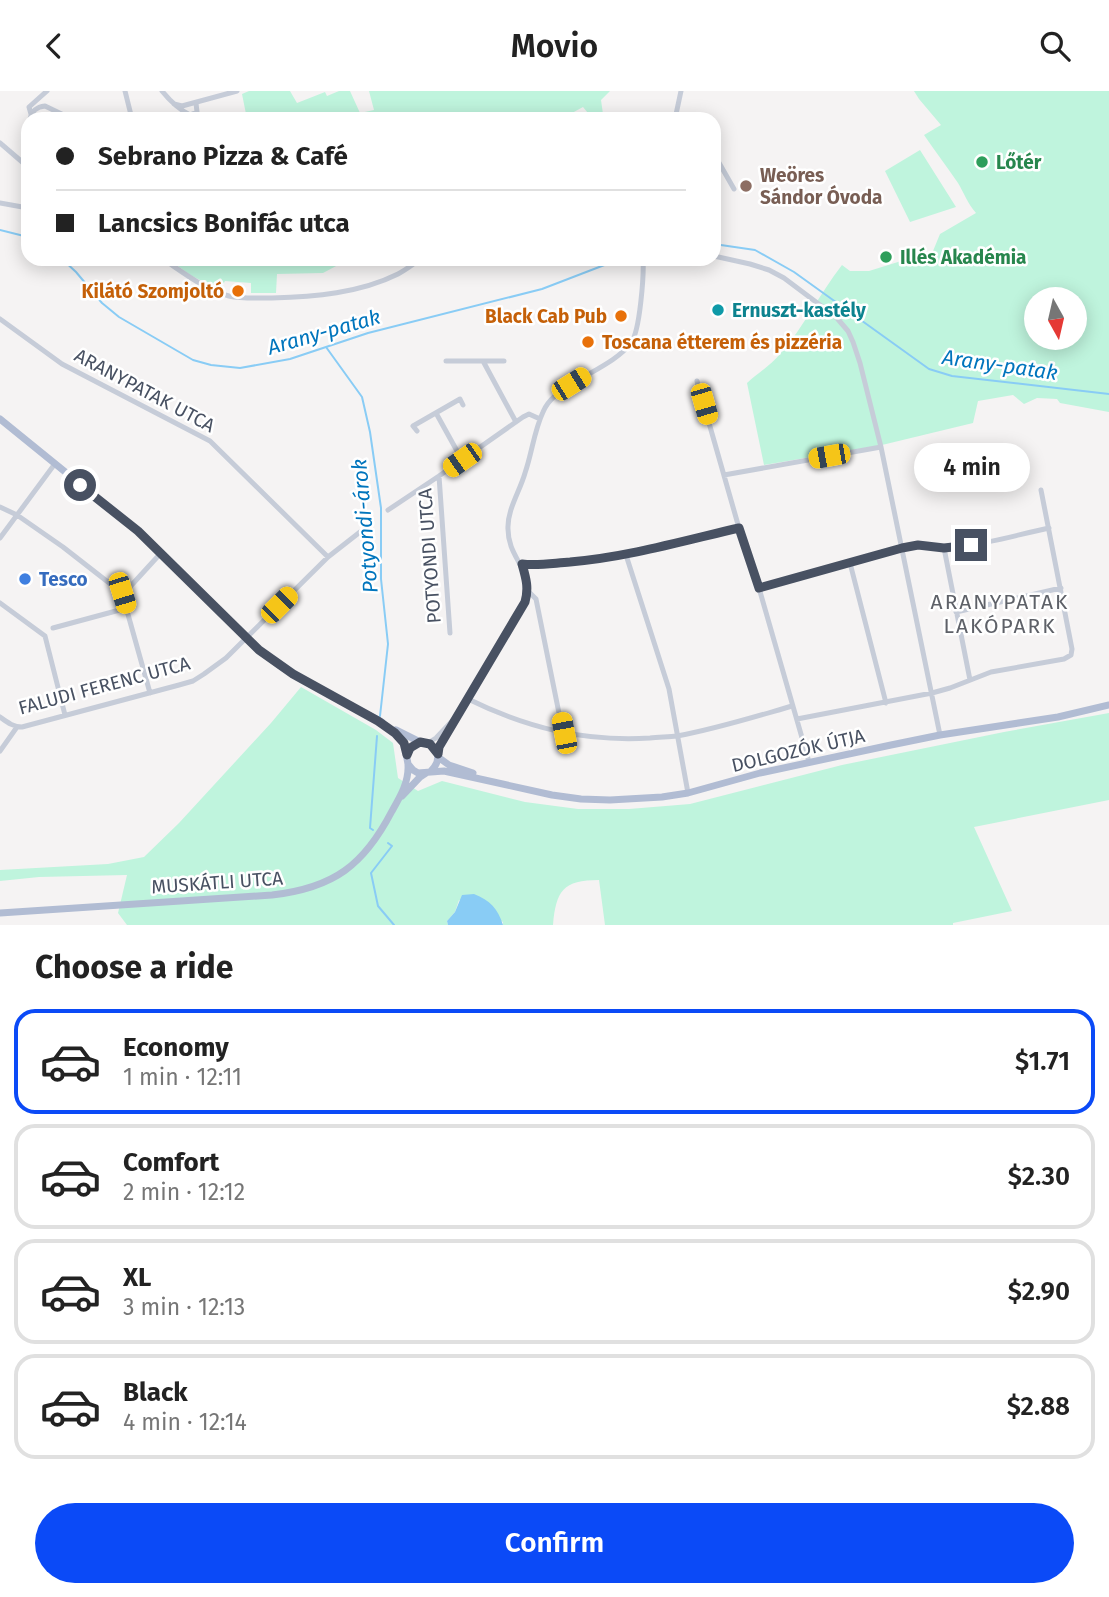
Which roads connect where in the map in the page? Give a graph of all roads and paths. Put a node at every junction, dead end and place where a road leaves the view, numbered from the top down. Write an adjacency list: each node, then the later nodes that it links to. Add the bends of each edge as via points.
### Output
1 (47, 91): 9 (street, via 29,107)
2 (125, 91): 12 (street)
3 (162, 91): 8 (street)
4 (203, 91): 7 (street)
5 (237, 91): 7 (street)
6 (681, 91): 15 (street)
7 (199, 102): 8 (street); 14 (street)
8 (174, 104): 13 (street)
9 (30, 112)
10 (33, 112): 11 (street, via 39,106)
11 (57, 112)
12 (130, 112)
13 (186, 112)
14 (197, 112)
15 (676, 112)
16 (0, 143): 17 (street)
17 (21, 161)
18 (721, 166): 19 (street)
19 (734, 189)
20 (0, 203): 21 (street)
21 (21, 207)
22 (721, 258): 37 (street, via 776,274 843,323 860,363)
23 (173, 266): 24 (street, via 213,290 244,298 330,293 393,276)
24 (409, 266)
25 (643, 266): 34 (street, via 630,344 556,394)
26 (0, 319): 54 (street, ARANYPATAK UTCA, via 62,364 210,441)
27 (446, 361): 28 (street)
28 (483, 361): 29 (street); 35 (street)
29 (505, 361)
30 (698, 381): 40 (street)
31 (463, 405): 32 (street, via 460,399)
32 (436, 413): 36 (street, via 413,426); 38 (street)
33 (0, 419): 39 (main road)
34 (540, 419): 35 (street, via 530,414); 56 (street, via 509,517 510,542)
35 (516, 422): 38 (street)
36 (416, 431)
37 (881, 447): 40 (street); 50 (street)
38 (462, 460): 41 (street)
39 (54, 465): 45 (street); 52 (main road)
40 (724, 475): 46 (street)
41 (439, 477): 44 (street); 65 (street, POTYONDI UTCA)
42 (1041, 490): 47 (street)
43 (0, 507): 45 (street)
44 (388, 510)
45 (17, 515): 49 (street); 60 (street)
46 (739, 528): 53 (street); 57 (street)
47 (1049, 528): 51 (street); 58 (street)
48 (360, 532): 54 (street, FALUDI FERENC UTCA)
49 (0, 538)
50 (902, 548): 51 (street); 55 (street); 69 (street)
51 (944, 548): 63 (street)
52 (160, 554): 60 (street); 66 (main road)
53 (626, 555): 56 (street); 82 (street, via 669,689)
54 (328, 558): 66 (street, FALUDI FERENC UTCA)
55 (849, 563): 57 (street); 71 (street)
56 (522, 564): 59 (street)
57 (759, 588): 73 (street)
58 (1061, 588): 63 (street); 67 (street, via 1071,655)
59 (528, 591): 70 (street); 80 (street, via 536,599)
60 (122, 593): 62 (street)
61 (0, 603): 75 (street, via 45,636)
62 (127, 608): 64 (street); 68 (street)
63 (956, 612): 67 (street)
64 (54, 628)
65 (450, 632)
66 (246, 638): 68 (street, FALUDI FERENC UTCA, via 204,674); 78 (main road, via 286,670)
67 (970, 680): 69 (street)
68 (150, 693): 75 (street, FALUDI FERENC UTCA)
69 (932, 693): 71 (street); 81 (street)
70 (468, 699): 74 (street); 80 (street, via 516,721)
71 (886, 702): 77 (street)
72 (1109, 705): 81 (main road, DOLGOZÓK ÚTJA)
73 (792, 706): 77 (street); 82 (street)
74 (459, 714): 83 (street, via 436,738); 86 (street)
75 (65, 715): 79 (street, FALUDI FERENC UTCA)
76 (0, 717): 79 (street, FALUDI FERENC UTCA)
77 (797, 719): 87 (street)
78 (378, 721): 83 (main road); 85 (main road, via 404,743)
79 (17, 727): 84 (street)
80 (564, 733): 82 (street, via 617,739)
81 (940, 735): 87 (main road, DOLGOZÓK ÚTJA)
82 (678, 736): 91 (street)
83 (424, 743): 85 (main road, via 410,748); 86 (main road, via 433,746)
84 (0, 751)
85 (407, 755): 88 (main road)
86 (438, 755): 89 (main road); 90 (main road, DOLGOZÓK ÚTJA, via 449,765)
87 (809, 762): 91 (main road, DOLGOZÓK ÚTJA)
88 (408, 764): 89 (main road, via 416,772); 92 (main road, MUSKÁTLI UTCA)
89 (428, 772): 90 (main road, DOLGOZÓK ÚTJA); 92 (main road, MUSKÁTLI UTCA)
90 (493, 781): 91 (main road, DOLGOZÓK ÚTJA, via 581,799)
91 (688, 793)
92 (397, 802): 93 (main road, MUSKÁTLI UTCA, via 360,859 330,880 302,890)
93 (0, 913)

